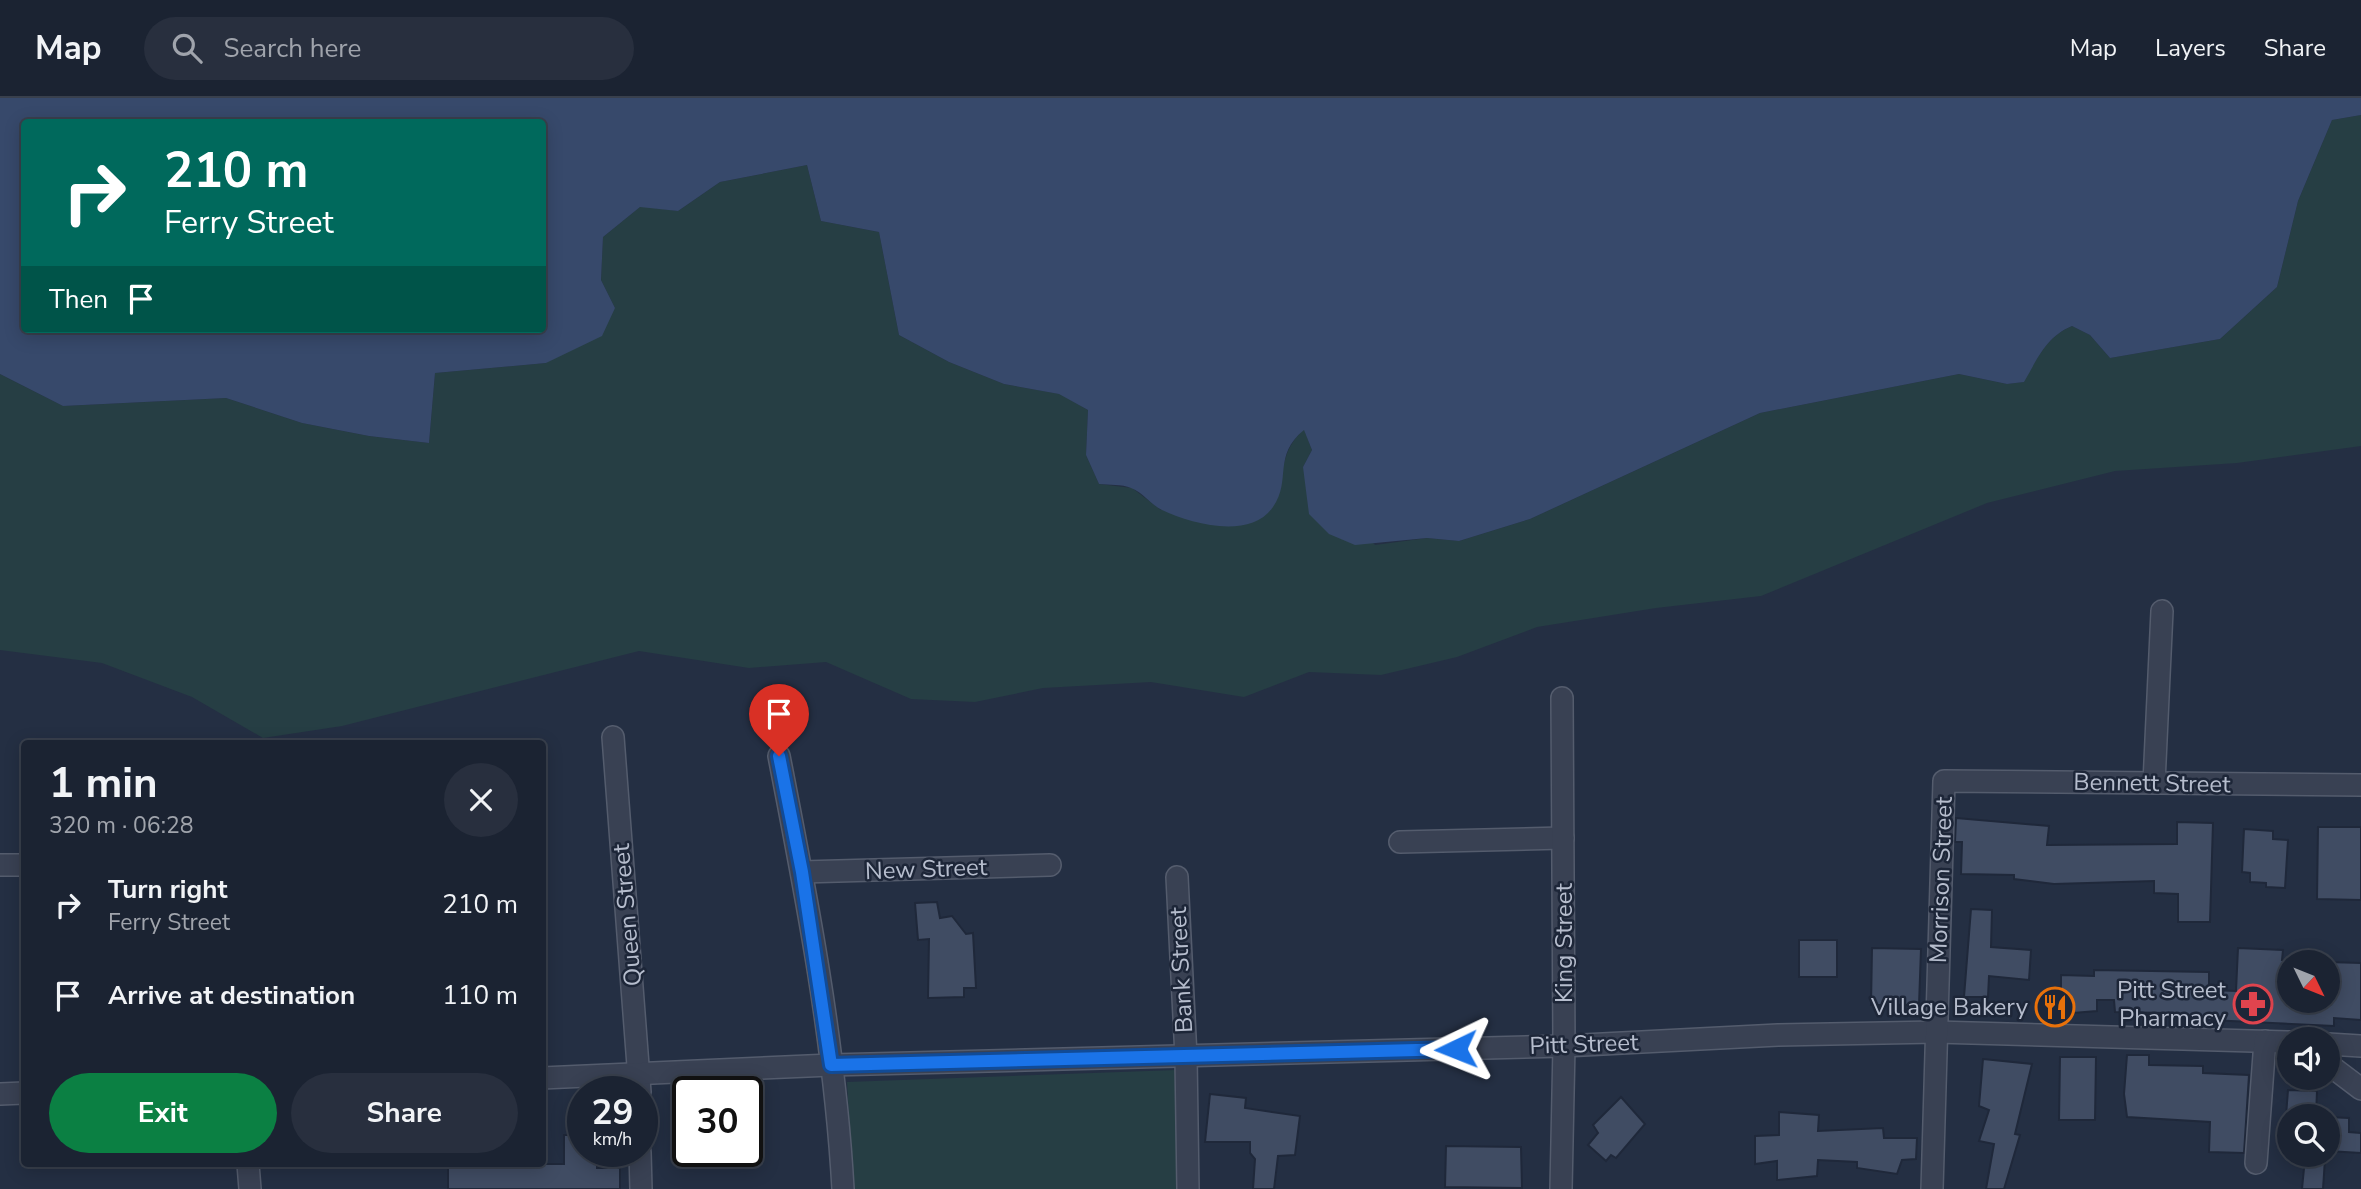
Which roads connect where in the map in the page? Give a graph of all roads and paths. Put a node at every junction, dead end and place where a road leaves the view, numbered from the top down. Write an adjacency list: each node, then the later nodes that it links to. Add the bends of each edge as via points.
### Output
1 (2162, 611): 6 (street)
2 (1562, 698): 8 (street, King Street)
3 (613, 737): 24 (street, Queen Street)
4 (779, 756): 13 (street)
5 (1944, 781): 6 (street, Bennett Street); 15 (street, Morrison Street)
6 (2154, 783): 7 (street, Bennett Street)
7 (2361, 785)
8 (1563, 838): 9 (street); 19 (street, King Street)
9 (1400, 842)
10 (0, 865): 11 (street)
11 (21, 865)
12 (1050, 865): 13 (street, New Street)
13 (802, 872): 22 (street)
14 (1177, 877): 21 (street, Bank Street)
15 (1936, 1032): 16 (street, Pitt Street); 19 (street, Pitt Street); 39 (street, Morrison Street)
16 (2265, 1041): 17 (street, Pitt Street); 31 (street)
17 (2277, 1042)
18 (2340, 1045): 20 (street)
19 (1564, 1046): 21 (street, Pitt Street); 38 (street, King Street)
20 (2361, 1046)
21 (1186, 1057): 22 (street, Pitt Street); 37 (street, Bank Street)
22 (831, 1065): 27 (street, Pitt Street); 36 (street)
23 (2340, 1073): 28 (street)
24 (639, 1076)
25 (546, 1078): 26 (street, Pitt Street)
26 (567, 1080)
27 (658, 1082)
28 (2361, 1089)
29 (21, 1093): 30 (street)
30 (0, 1094)
31 (2256, 1163)
32 (248, 1167): 34 (street)
33 (640, 1167): 35 (street)
34 (250, 1189)
35 (641, 1189)
36 (842, 1189)
37 (1188, 1189)
38 (1561, 1189)
39 (1932, 1189)

